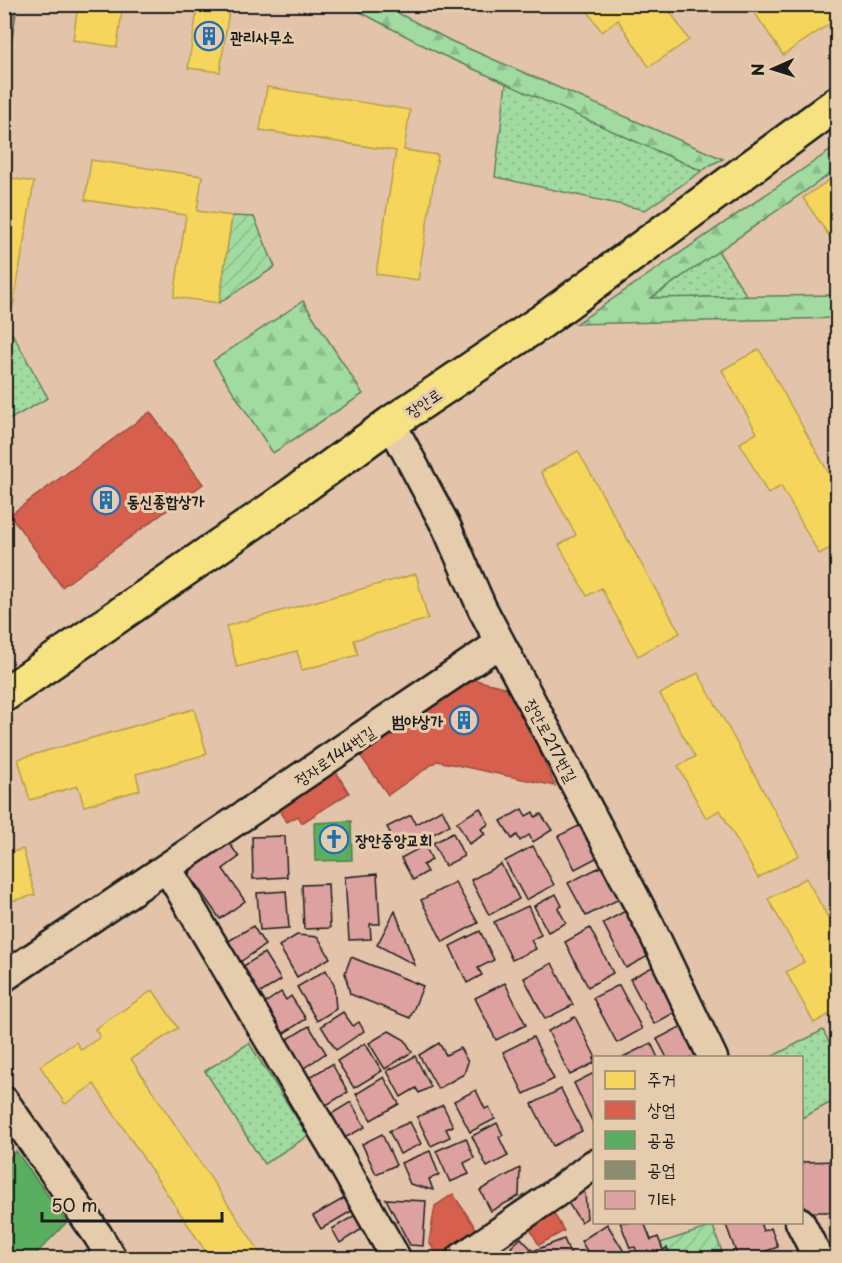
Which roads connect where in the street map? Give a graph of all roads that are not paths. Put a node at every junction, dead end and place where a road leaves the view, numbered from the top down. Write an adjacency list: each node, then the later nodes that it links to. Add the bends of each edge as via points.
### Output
1 (837, 103): 2 (main road, 장안로, via 541,322)
2 (391, 423): 3 (street, 장안로217번길, via 447,528); 4 (main road, 장안로)
3 (501, 643): 5 (street, 정자로144번길); 7 (street, 장안로217번길, via 650,926)
4 (4, 695)
5 (167, 868): 6 (street, 정자로144번길); 13 (street)
6 (4, 977)
7 (712, 1056)
8 (4, 1101): 12 (street)
9 (593, 1165): 11 (street)
10 (801, 1224): 14 (street)
11 (466, 1257)
12 (112, 1258)
13 (396, 1258)
14 (818, 1258)

